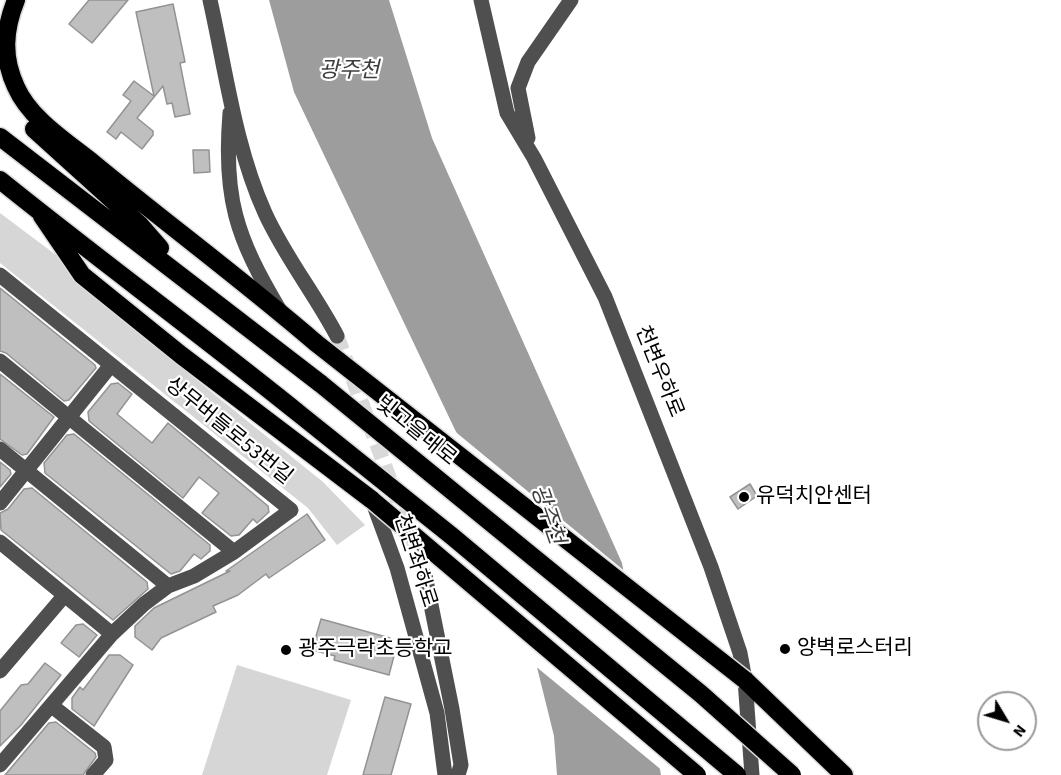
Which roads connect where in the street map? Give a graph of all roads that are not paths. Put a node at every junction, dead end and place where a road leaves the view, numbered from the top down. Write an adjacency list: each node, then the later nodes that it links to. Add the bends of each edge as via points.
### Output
1 (5, 0): 6 (highway)
2 (16, 0): 15 (highway, via 5,42 8,67 28,106 140,202)
3 (210, 0): 8 (street)
4 (481, 0): 10 (street, 천변우하로, via 507,113)
5 (571, 0): 10 (street, via 528,63 518,88)
6 (0, 18)
7 (0, 73): 14 (highway, via 16,108 34,129 140,225)
8 (231, 102): 15 (street, via 227,164 237,227); 16 (street, via 248,169 265,213)
9 (0, 136): 14 (highway, 빛고을대로)
10 (534, 158): 31 (street, 천변우하로, via 605,297 711,567)
11 (0, 180): 12 (highway)
12 (42, 216): 22 (highway, via 82,275); 38 (highway, bridge, via 194,328 462,544)
13 (0, 275): 18 (street, 상무버들로53번길)
14 (186, 279): 40 (highway, 빛고을대로, bridge, via 701,694)
15 (280, 312): 31 (highway, bridge)
16 (337, 336)
17 (0, 361): 19 (street)
18 (111, 365): 19 (street); 25 (street, 상무버들로53번길, via 291,510)
19 (69, 418): 21 (street); 25 (street)
20 (0, 448): 21 (street)
21 (27, 470): 23 (street); 27 (street)
22 (372, 500): 35 (street, 천변좌하로, via 398,568 437,713); 37 (highway, bridge)
23 (0, 503)
24 (0, 542): 28 (street)
25 (234, 552): 27 (street, 상무버들로53번길, via 194,576)
26 (425, 575): 36 (street, 천변좌하로, via 452,709 461,765)
27 (168, 586): 29 (street, 상무버들로53번길)
28 (64, 596): 29 (street); 30 (street)
29 (112, 634): 32 (street, 상무버들로53번길)
30 (0, 671)
31 (745, 680): 39 (street, 천변우하로); 41 (highway)
32 (52, 706): 33 (street, 상무버들로53번길); 34 (street, via 104,747 106,760)
33 (0, 765)
34 (93, 775)
35 (445, 775)
36 (458, 775)
37 (697, 775)
38 (737, 775)
39 (752, 775)
40 (792, 775)
41 (844, 775)

